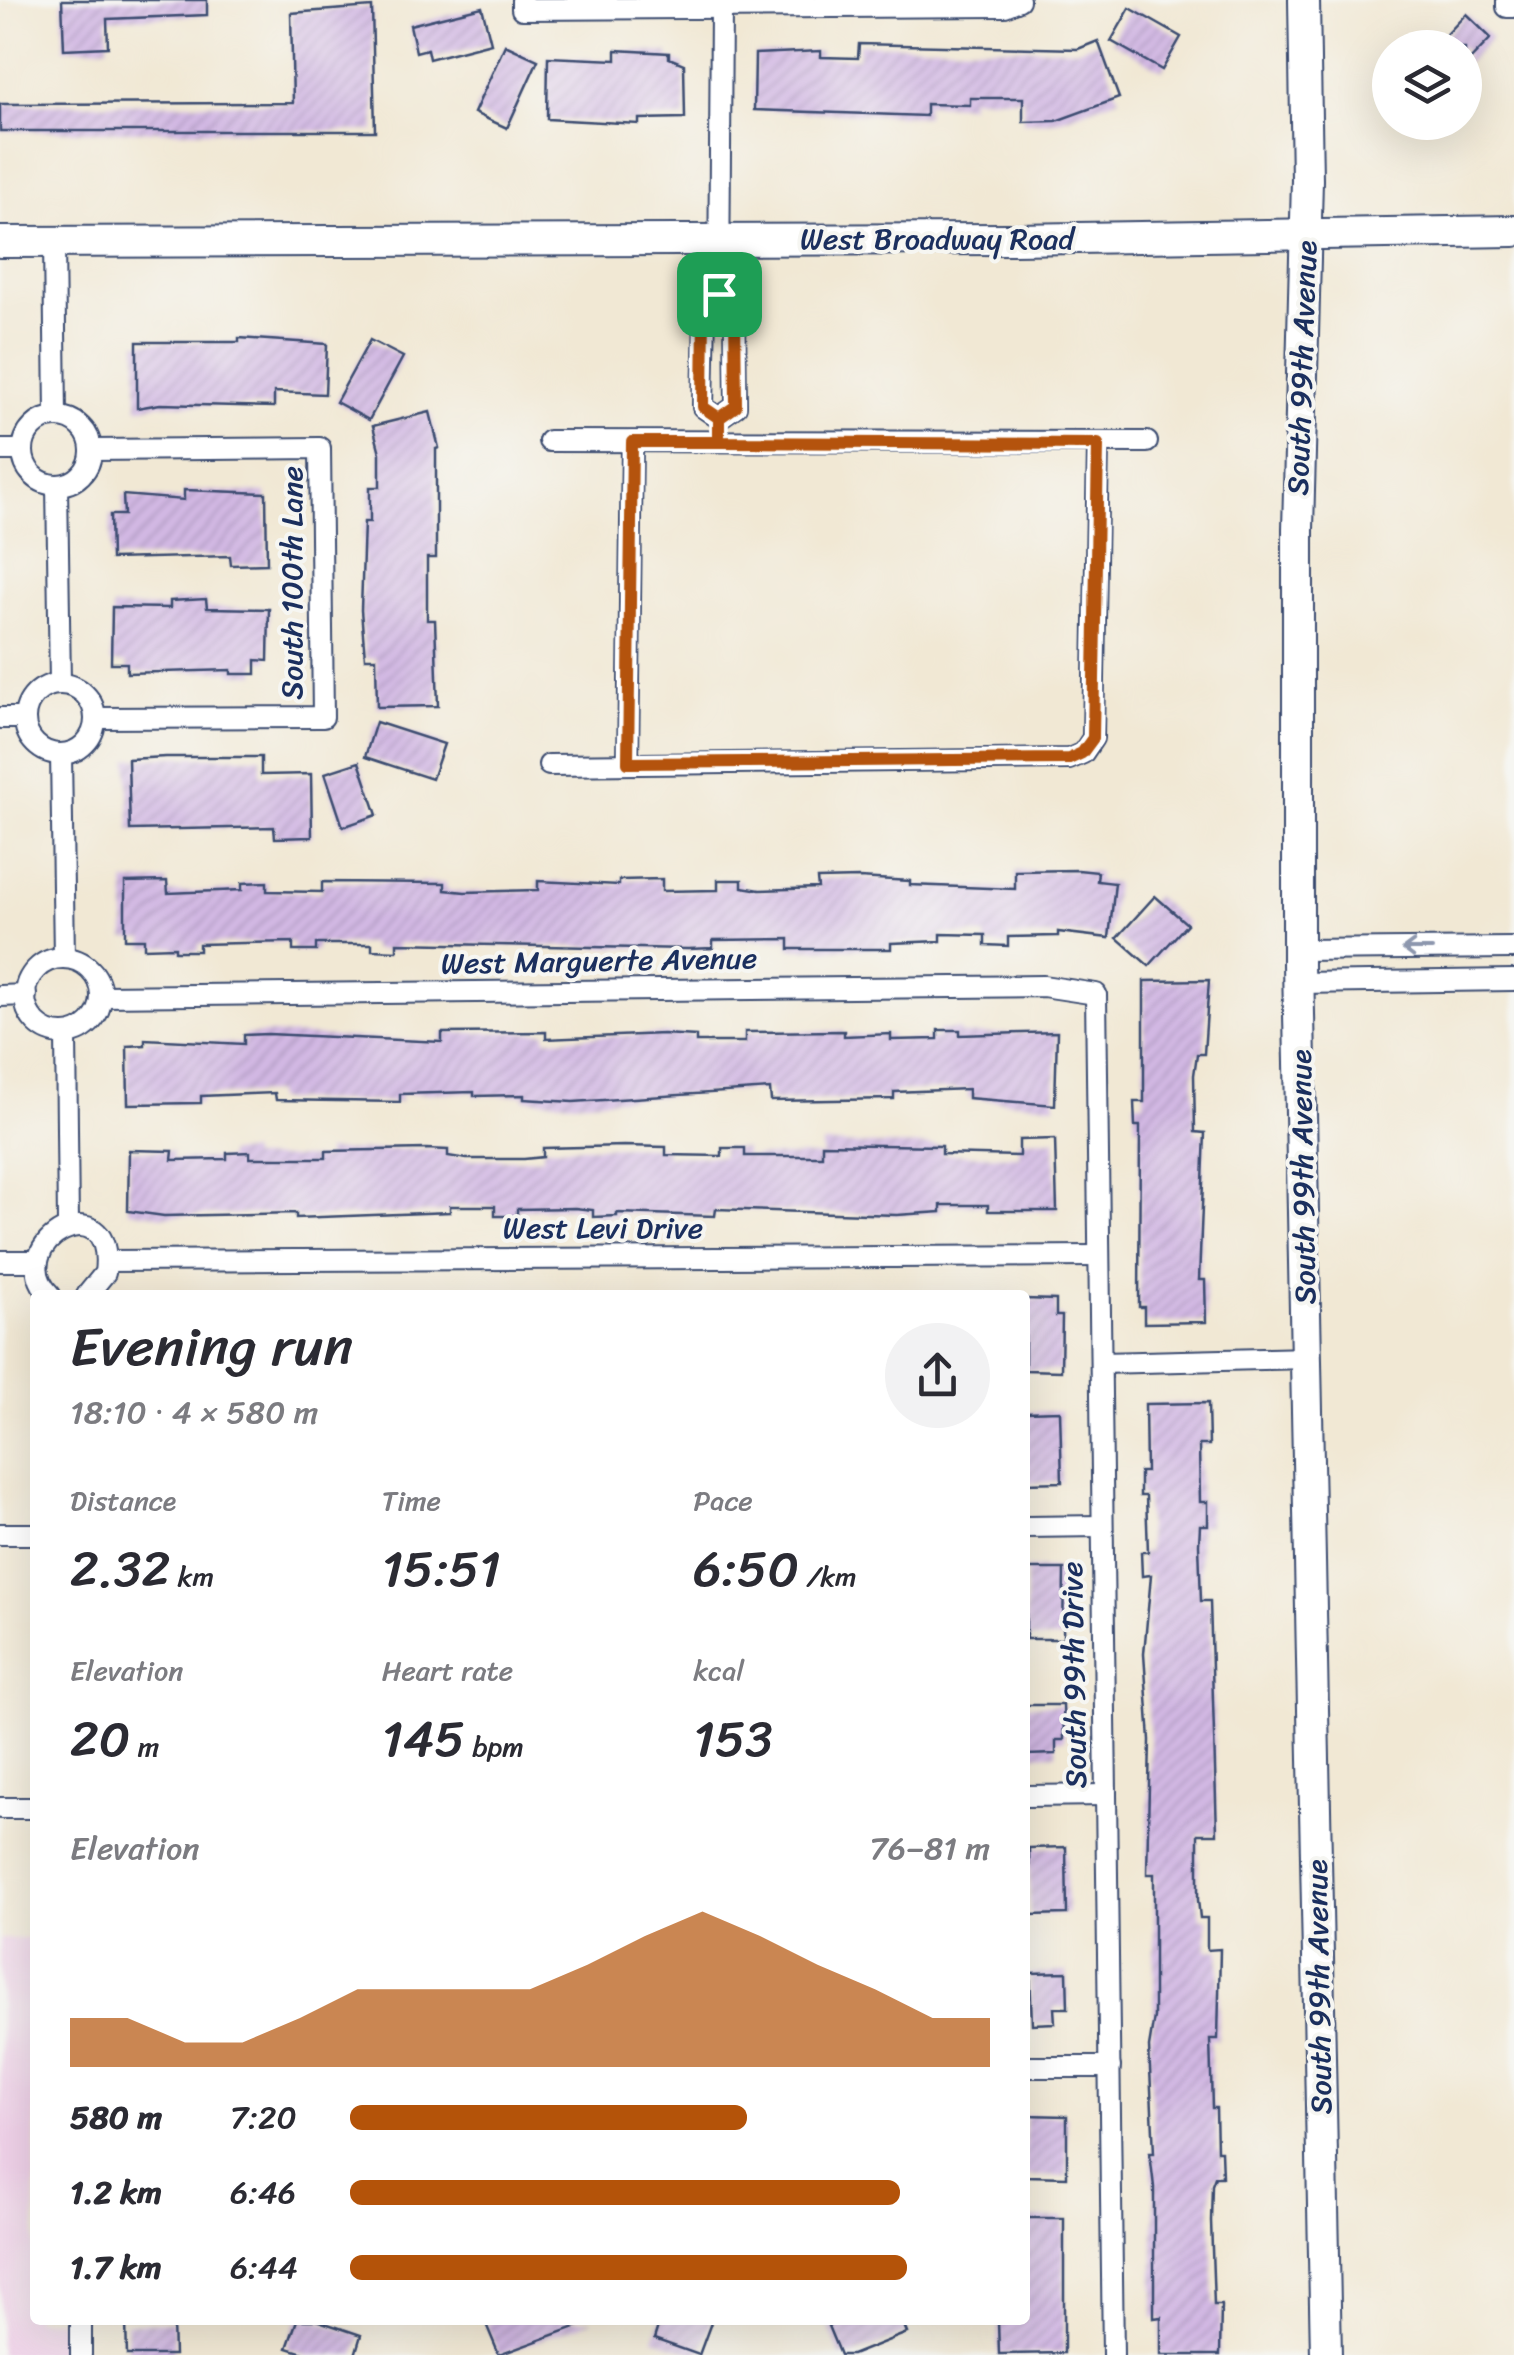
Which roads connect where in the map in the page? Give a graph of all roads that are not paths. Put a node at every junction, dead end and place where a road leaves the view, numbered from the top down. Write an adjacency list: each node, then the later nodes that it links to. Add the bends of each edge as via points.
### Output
1 (1019, 0): 4 (street, via 1005,6)
2 (1304, 0): 6 (main road, South 99th Avenue)
3 (522, 5): 4 (street)
4 (722, 7): 7 (street)
5 (1514, 231): 6 (main road, West Broadway Road)
6 (1306, 233): 7 (main road, West Broadway Road); 30 (main road, South 99th Avenue)
7 (720, 240): 8 (main road, West Broadway Road); 10 (street)
8 (54, 241): 9 (main road, West Broadway Road); 11 (street)
9 (0, 242)
10 (719, 294): 12 (street, via 704,308 703,407); 12 (street, via 735,310 736,406)
11 (56, 416): 19 (street, via 32,426); 20 (street, via 84,430)
12 (719, 418): 15 (street)
13 (549, 441): 14 (street)
14 (632, 442): 15 (street); 27 (street)
15 (719, 442): 17 (street)
16 (1147, 442): 17 (street)
17 (1098, 444): 27 (street, via 1093,738 1082,753 1069,759)
18 (0, 450): 19 (street)
19 (22, 450): 21 (street, via 32,475)
20 (91, 450): 21 (street, via 78,478); 25 (street, South 100th Lane, via 320,448 322,717)
21 (57, 485): 22 (street)
22 (60, 683): 24 (street, via 38,690); 25 (street, via 88,696)
23 (0, 718): 24 (street)
24 (24, 718): 26 (street, via 38,746)
25 (95, 718): 26 (street, via 81,748)
26 (61, 754): 31 (street)
27 (628, 763): 28 (street)
28 (549, 765)
29 (1514, 948): 30 (street, one-way to 30)
30 (1298, 950): 33 (main road, South 99th Avenue)
31 (64, 958): 36 (street, via 40,966); 37 (street, via 90,970)
32 (1514, 980): 33 (street)
33 (1298, 983): 46 (main road, South 99th Avenue)
34 (1096, 994): 37 (street, West Marguerte Avenue, via 1043,986); 40 (street, South 99th Drive)
35 (0, 996): 36 (street)
36 (26, 996): 38 (street, via 38,1024)
37 (101, 996): 38 (street, via 91,1022)
38 (66, 1034): 39 (street)
39 (68, 1225): 42 (street, via 45,1233); 43 (street, via 98,1240)
40 (1100, 1256): 43 (street, West Levi Drive); 47 (street, South 99th Drive)
41 (0, 1261): 42 (street)
42 (30, 1261): 44 (street)
43 (106, 1261): 45 (street)
44 (44, 1290)
45 (93, 1290)
46 (1308, 1358): 47 (street); 61 (main road, South 99th Avenue)
47 (1101, 1362): 48 (street, South 99th Drive)
48 (1102, 1526): 49 (street); 52 (street, South 99th Drive)
49 (1030, 1527)
50 (0, 1534): 51 (street)
51 (30, 1534)
52 (1106, 1795): 53 (street); 57 (street, South 99th Drive)
53 (1030, 1796)
54 (0, 1808): 55 (street)
55 (30, 1808)
56 (1030, 2067): 57 (street)
57 (1110, 2067): 60 (street, South 99th Drive)
58 (81, 2325): 59 (street)
59 (81, 2355)
60 (1113, 2355)
61 (1326, 2355)

